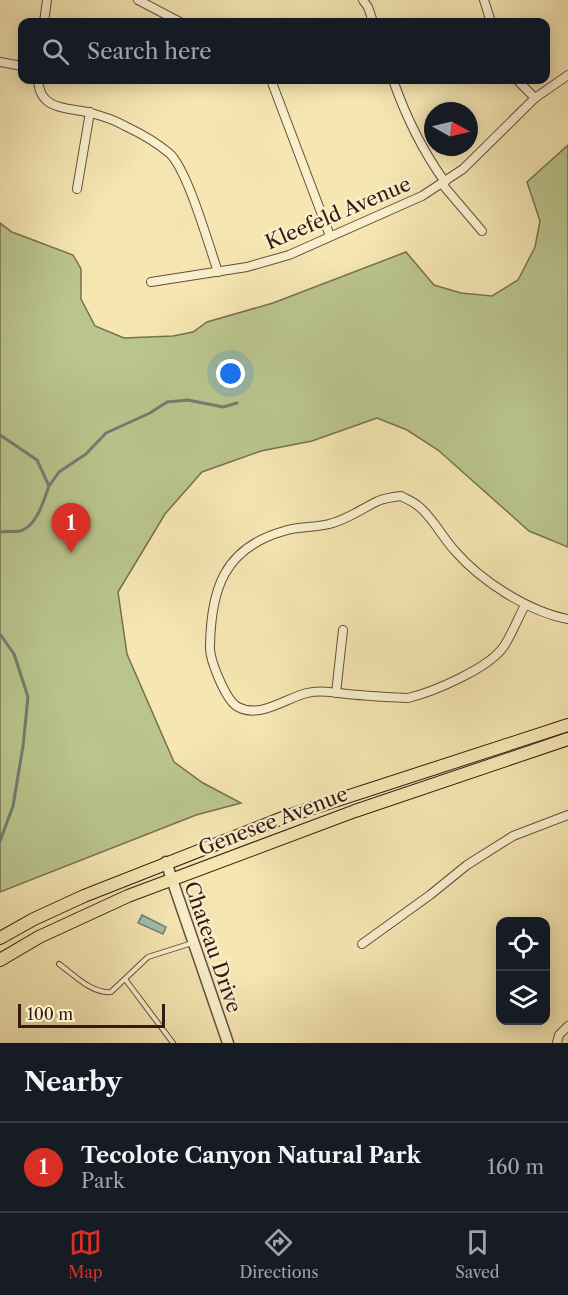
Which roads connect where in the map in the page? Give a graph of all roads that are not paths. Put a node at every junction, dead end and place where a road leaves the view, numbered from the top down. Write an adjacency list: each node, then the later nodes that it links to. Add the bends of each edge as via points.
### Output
1 (47, 0): 5 (street)
2 (138, 0): 6 (street)
3 (363, 0): 7 (street)
4 (484, 0): 8 (street)
5 (45, 18)
6 (172, 18)
7 (372, 18)
8 (490, 18)
9 (0, 62): 10 (street)
10 (18, 65)
11 (568, 75): 16 (street, Kleefeld Avenue)
12 (38, 84): 17 (street, via 47,101 59,108)
13 (273, 84): 21 (street)
14 (394, 84): 18 (street, via 427,156)
15 (521, 84): 16 (street)
16 (535, 98): 18 (street, Kleefeld Avenue)
17 (90, 112): 19 (street); 22 (street, via 123,124 170,153 182,170)
18 (444, 183): 20 (street); 21 (street, Kleefeld Avenue)
19 (77, 189)
20 (482, 231)
21 (330, 236): 22 (street, Kleefeld Avenue, via 289,255)
22 (218, 272): 23 (street, Kleefeld Avenue)
23 (151, 282)
24 (525, 605): 25 (street); 27 (street, via 504,647 479,669 408,698); 27 (street, via 456,552 418,506 400,496 380,500 349,518 327,525 284,530 245,548 228,566 213,598 209,649 230,700 246,710 261,711 308,693)
25 (568, 619)
26 (343, 630): 27 (street)
27 (336, 693)
28 (568, 725): 31 (main road, Genesee Avenue, via 285,817)
29 (568, 739): 32 (main road, Genesee Avenue, via 280,837)
30 (568, 814): 35 (street, via 513,836 466,865)
31 (166, 862): 32 (street, Chateau Drive); 33 (main road, Genesee Avenue, via 34,919)
32 (171, 881): 34 (street, Chateau Drive); 36 (main road, Genesee Avenue, via 88,914)
33 (0, 938)
34 (193, 943): 38 (lane, via 148,957); 41 (street, Chateau Drive)
35 (362, 944)
36 (0, 960)
37 (59, 964): 38 (lane, via 104,993 111,992)
38 (125, 979): 40 (lane)
39 (568, 1026): 42 (street)
40 (173, 1043)
41 (228, 1043)
42 (557, 1043)

